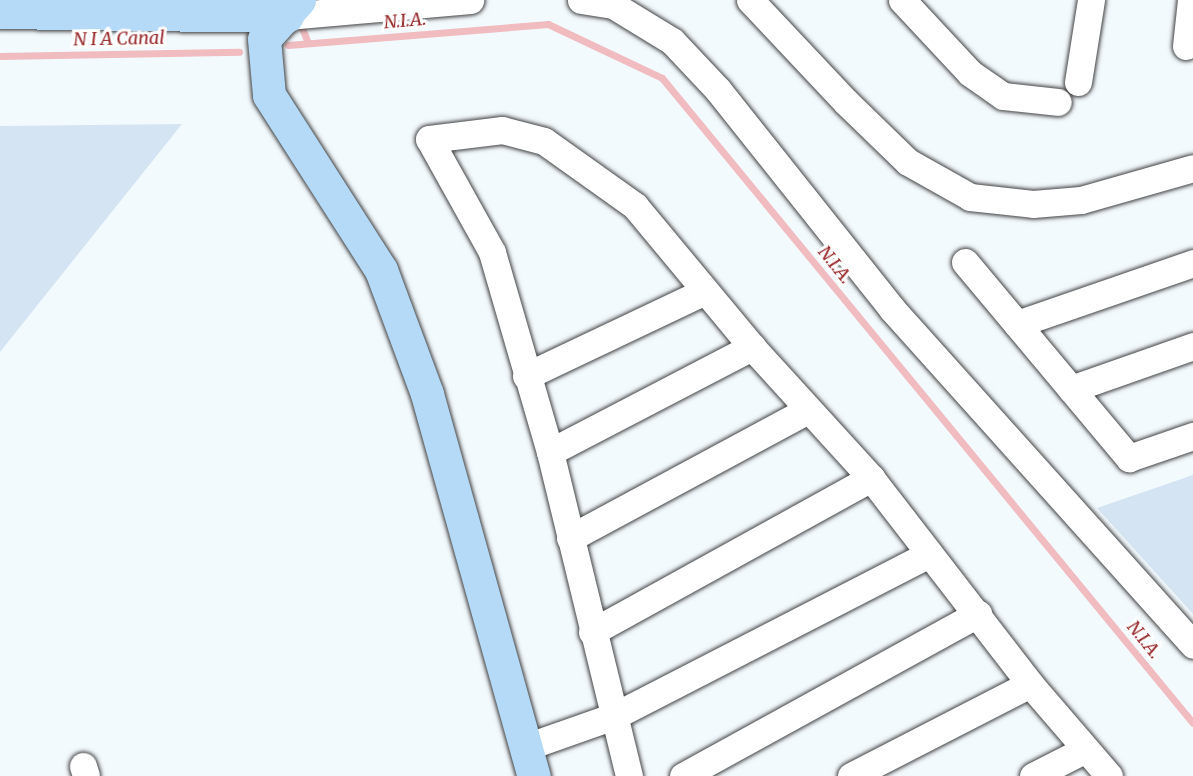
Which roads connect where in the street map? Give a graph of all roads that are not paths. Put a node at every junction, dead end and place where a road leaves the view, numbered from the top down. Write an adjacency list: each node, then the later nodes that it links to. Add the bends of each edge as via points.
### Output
1 (470, 0): 7 (street)
2 (581, 0): 29 (street, via 613,5 672,41 718,90 892,309)
3 (750, 0): 12 (street, via 908,162 970,197 1033,204 1081,200)
4 (902, 0): 11 (street, via 970,73 1003,96)
5 (1090, 0): 10 (street)
6 (1191, 0): 9 (street)
7 (293, 8): 8 (street); 33 (street, via 264,39 269,95 381,270 427,393)
8 (0, 12)
9 (1186, 45)
10 (1078, 82)
11 (1058, 102)
12 (1193, 168)
13 (965, 262): 16 (street)
14 (1193, 263): 16 (street)
15 (705, 291): 18 (street); 19 (street); 19 (street, via 635,206 544,141 502,130 429,139 492,252)
16 (1017, 324): 20 (street)
17 (1193, 346): 20 (street)
18 (753, 347): 21 (street); 23 (street)
19 (526, 376): 23 (street)
20 (1071, 389): 22 (street, via 1129,458)
21 (808, 410): 24 (street); 25 (street)
22 (1193, 436)
23 (550, 452): 25 (street)
24 (871, 478): 26 (street); 28 (street)
25 (570, 538): 28 (street)
26 (929, 554): 27 (street); 31 (street)
27 (978, 614): 30 (street); 35 (street)
28 (592, 632): 31 (street)
29 (1193, 645)
30 (1030, 684): 32 (street); 36 (street)
31 (614, 716): 33 (street); 34 (street)
32 (1086, 748): 37 (street); 38 (street)
33 (530, 762)
34 (630, 776)
35 (683, 776)
36 (850, 776)
37 (1033, 776)
38 (1109, 776)

